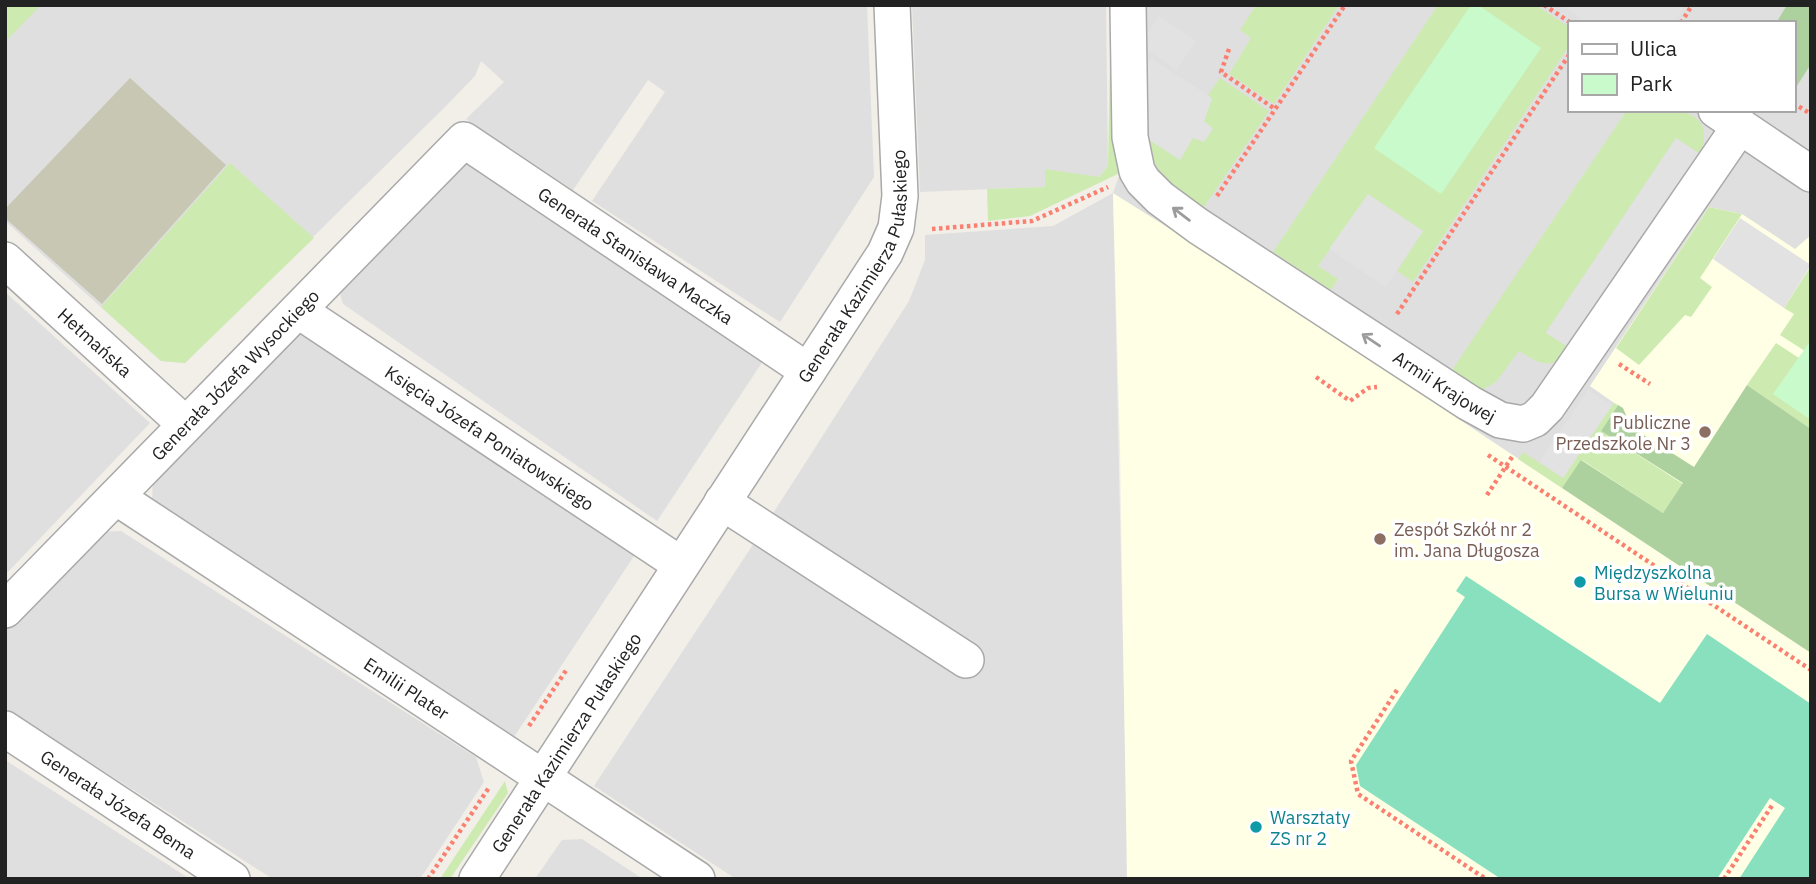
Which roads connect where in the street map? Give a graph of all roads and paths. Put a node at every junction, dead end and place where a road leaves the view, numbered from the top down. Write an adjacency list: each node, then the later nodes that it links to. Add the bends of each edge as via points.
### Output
1 (892, 5): 18 (street, Generała Kazimierza Pułaskiego, via 900,196)
2 (1345, 5): 11 (path)
3 (1544, 5): 6 (path)
4 (1692, 5): 7 (path)
5 (1128, 20): 17 (street, Armii Krajowej, one-way to 5, via 1160,198 1137,171 1130,137)
6 (1568, 21)
7 (1682, 21)
8 (1229, 49): 11 (path, via 1221,72)
9 (1568, 57): 21 (path)
10 (1795, 104): 12 (path)
11 (1275, 109): 17 (path)
12 (1811, 114)
13 (1728, 118): 15 (street, Armii Krajowej); 21 (street, Armii Krajowej, via 1547,407 1535,419 1523,424 1500,419)
14 (464, 140): 20 (street, Generała Józefa Wysockiego); 22 (street, Generała Stanisława Maczka)
15 (1811, 174)
16 (1110, 186): 18 (path, via 1032,221)
17 (1198, 226): 21 (street, Armii Krajowej, one-way to 17)
18 (896, 228): 22 (street, Generała Kazimierza Pułaskiego, via 885,253)
19 (5, 260): 25 (street, Hetmańska)
20 (299, 311): 25 (street, Generała Józefa Wysockiego); 29 (street, Księcia Józefa Poniatowskiego)
21 (1377, 344)
22 (808, 371): 28 (street, Generała Kazimierza Pułaskiego)
23 (1316, 377): 24 (path, via 1350,401 1368,388)
24 (1387, 389)
25 (185, 424): 27 (street, Generała Józefa Wysockiego)
26 (1484, 453): 32 (path)
27 (116, 497): 30 (street, Generała Józefa Wysockiego); 35 (street, Emilii Plater)
28 (722, 502): 29 (street, Generała Kazimierza Pułaskiego); 31 (street)
29 (680, 564): 35 (street, Generała Kazimierza Pułaskiego)
30 (5, 610)
31 (966, 660)
32 (1811, 670)
33 (1397, 690): 40 (path, via 1351,761 1358,794)
34 (5, 729): 37 (street, Generała Józefa Bema)
35 (544, 778): 38 (street, Generała Kazimierza Pułaskiego); 39 (street, Emilii Plater)
36 (1773, 804): 41 (path)
37 (232, 879)
38 (477, 879)
39 (697, 879)
40 (1486, 879)
41 (1724, 879)

